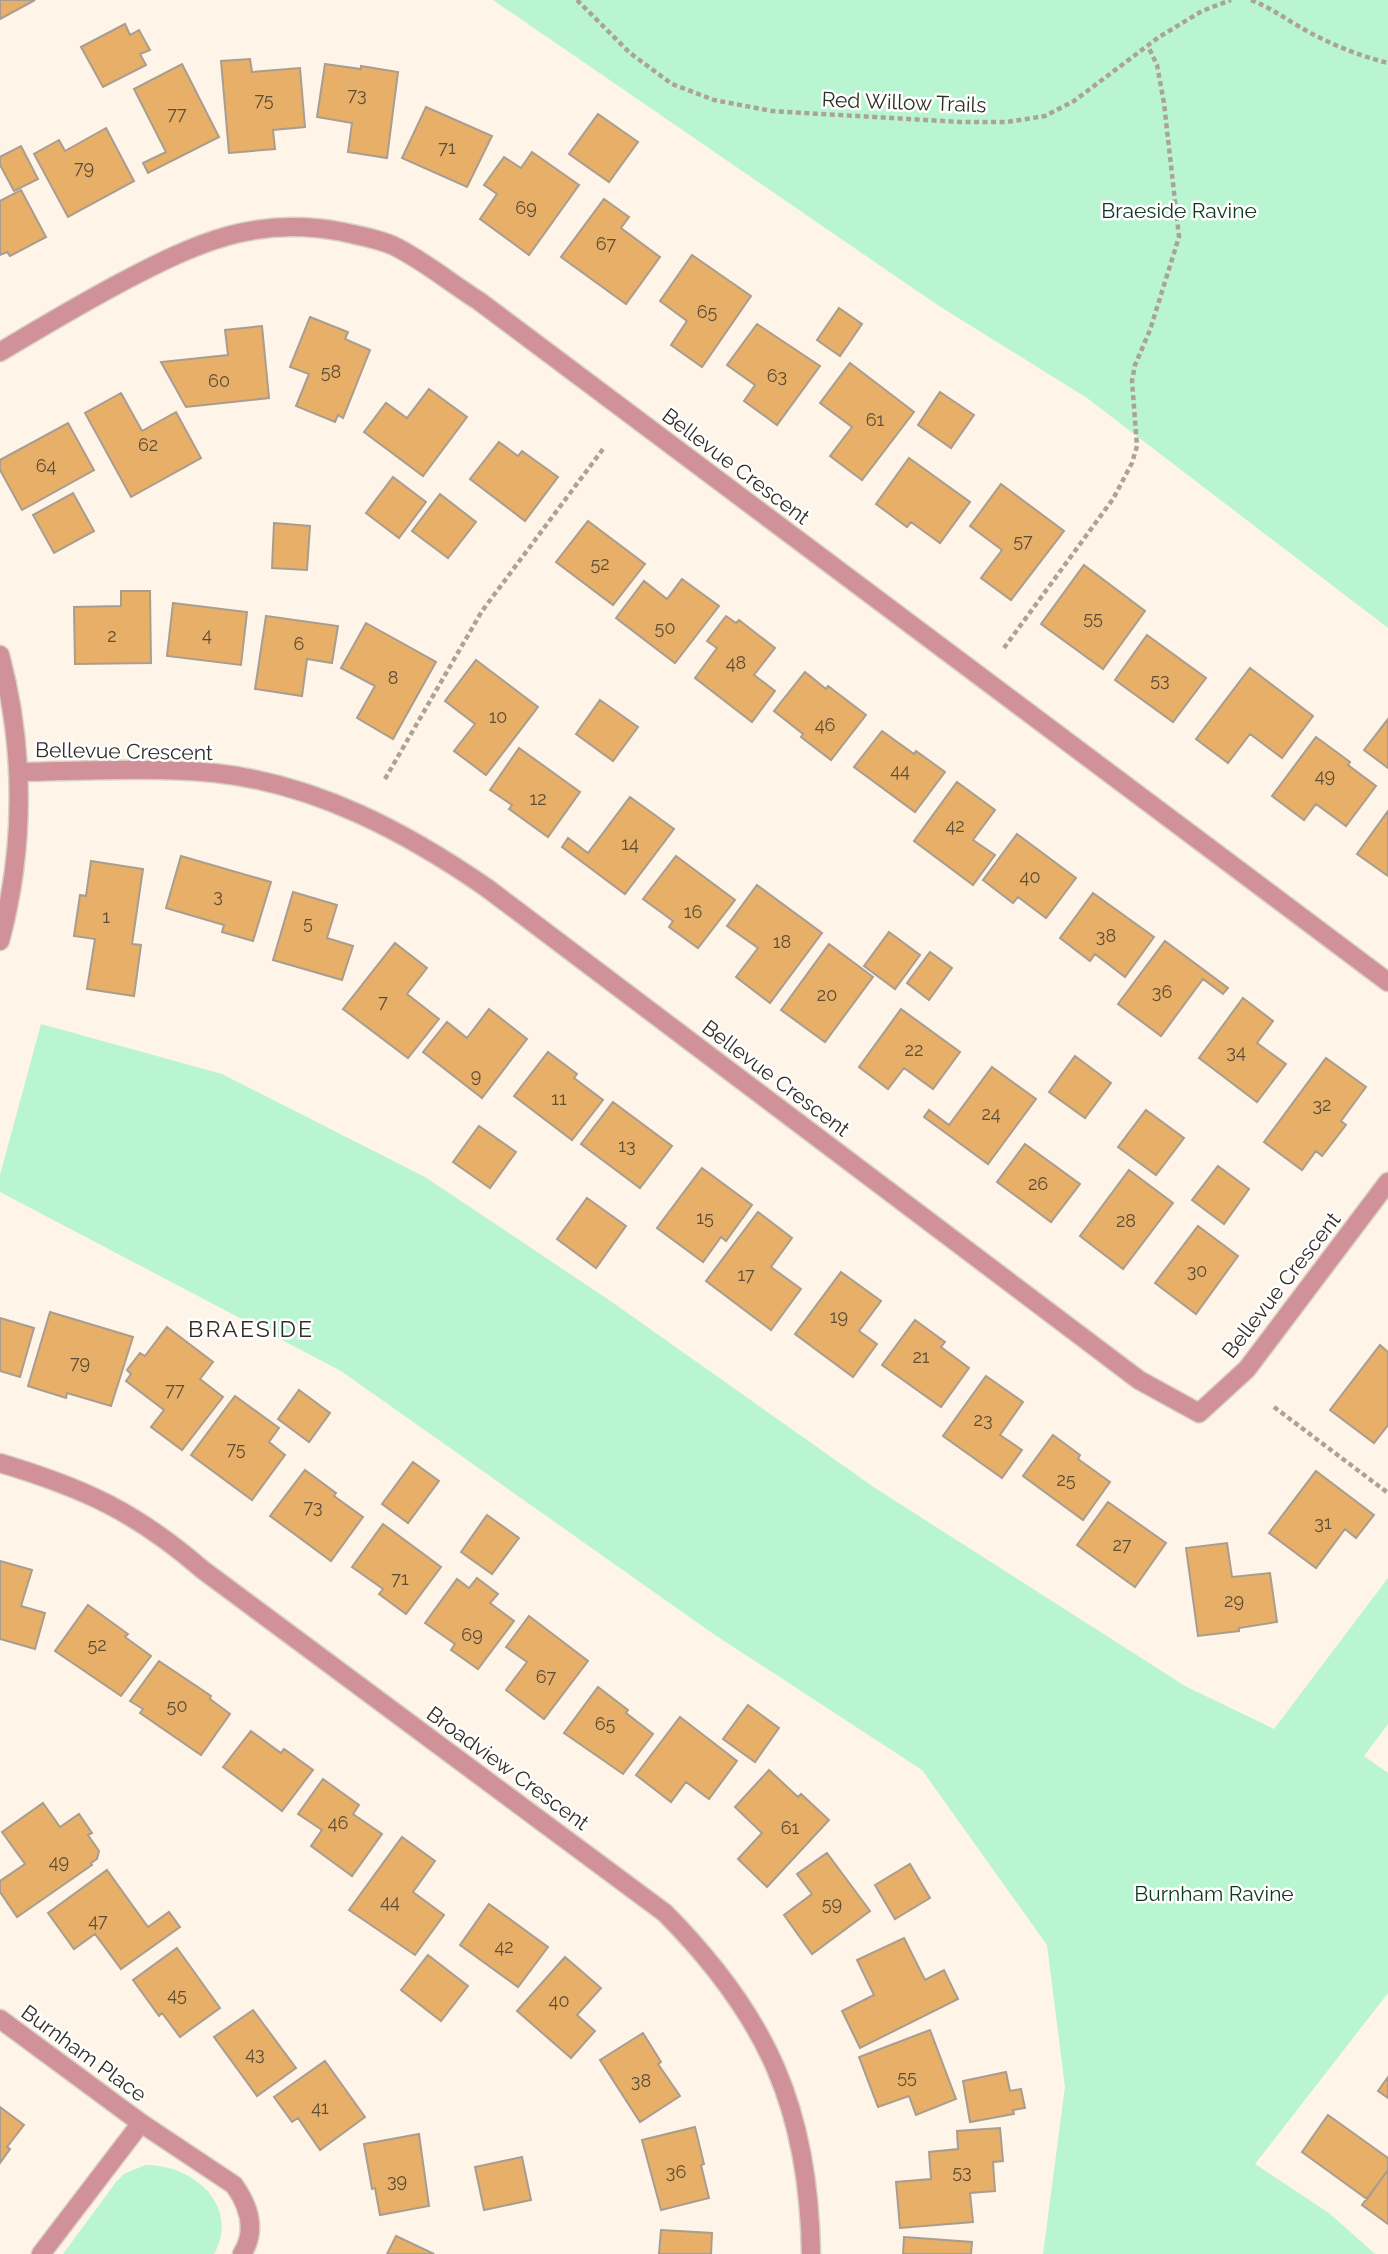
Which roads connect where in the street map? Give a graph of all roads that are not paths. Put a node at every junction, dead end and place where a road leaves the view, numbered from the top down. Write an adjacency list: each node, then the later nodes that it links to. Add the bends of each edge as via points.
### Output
1 (0, 352): 5 (street, Bellevue Crescent, via 62,314 205,241 266,228 307,228 394,246 479,302)
2 (0, 655): 3 (street)
3 (19, 772): 4 (street, via 13,877); 6 (street, Bellevue Crescent, via 171,770 218,774 316,796 407,837 487,888 1139,1380 1199,1413 1247,1369)
4 (0, 942)
5 (1388, 982)
6 (1388, 1182)
7 (0, 1463): 12 (street, Broadview Crescent, via 88,1493 167,1539 664,1913 700,1948 757,2028 778,2072 795,2119 805,2167)
8 (0, 2019): 9 (street, Burnham Place)
9 (141, 2123): 10 (street, Burnham Place); 11 (street, Burnham Place, via 234,2185 250,2215 250,2233)
10 (41, 2254)
11 (242, 2254)
12 (811, 2254)

